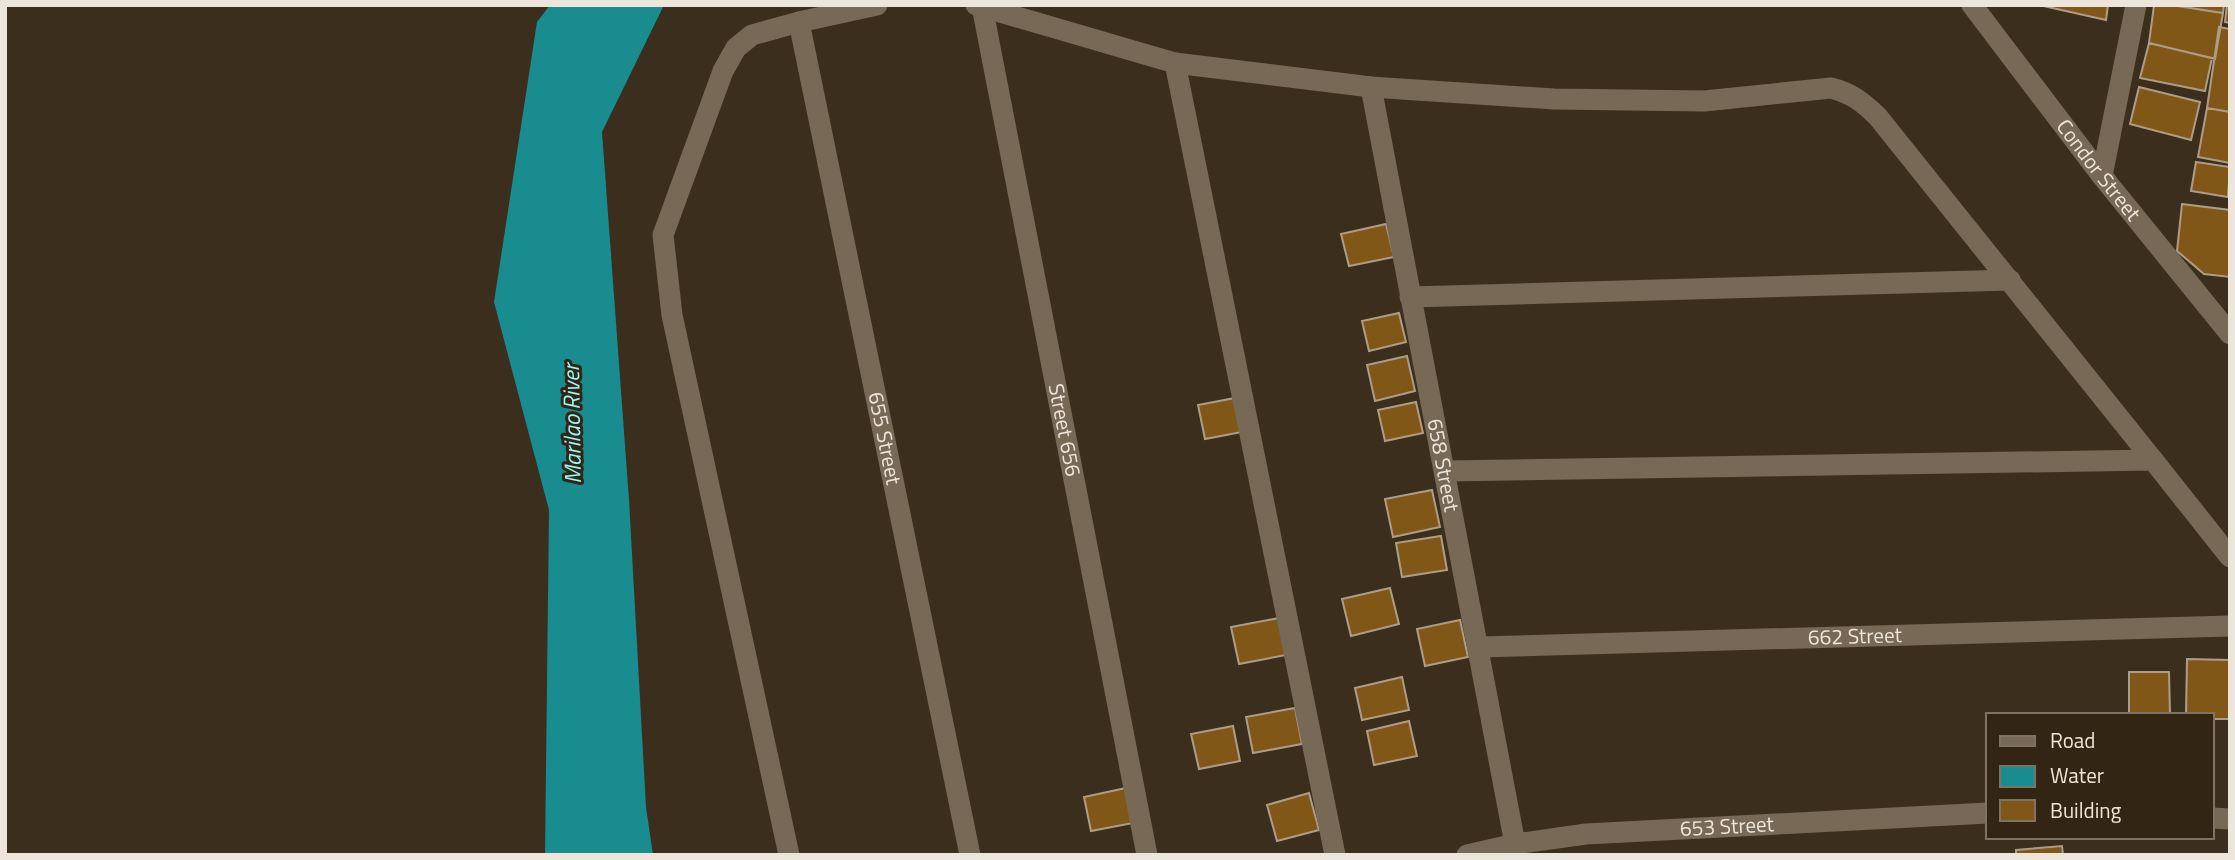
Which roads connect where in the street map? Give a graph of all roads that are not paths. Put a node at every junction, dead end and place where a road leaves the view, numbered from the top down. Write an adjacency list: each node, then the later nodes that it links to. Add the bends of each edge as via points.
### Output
1 (877, 5): 6 (street)
2 (975, 5): 5 (street)
3 (1972, 5): 9 (street, Condor Street)
4 (2136, 5): 9 (street)
5 (982, 6): 7 (street); 23 (street, Street 656)
6 (800, 22): 21 (street, via 752,35 736,48 723,71 663,235 672,315); 22 (street, 655 Street)
7 (1175, 63): 8 (street); 24 (street)
8 (1371, 88): 10 (street, via 1704,102 1831,88 1847,92 1878,117); 11 (street, 658 Street)
9 (2102, 176): 12 (street, Condor Street)
10 (2010, 280): 11 (street); 13 (street)
11 (1410, 297): 14 (street, 658 Street)
12 (2230, 334)
13 (2153, 460): 14 (street); 15 (street)
14 (1445, 471): 17 (street, 658 Street)
15 (2230, 557)
16 (2230, 626): 17 (street, 662 Street)
17 (1479, 647): 19 (street, 658 Street)
18 (1986, 813): 20 (street, 653 Street)
19 (1515, 844): 20 (street, 653 Street); 25 (street, 653 Street)
20 (1588, 844)
21 (789, 855)
22 (970, 855)
23 (1147, 855)
24 (1335, 855)
25 (1467, 855)

